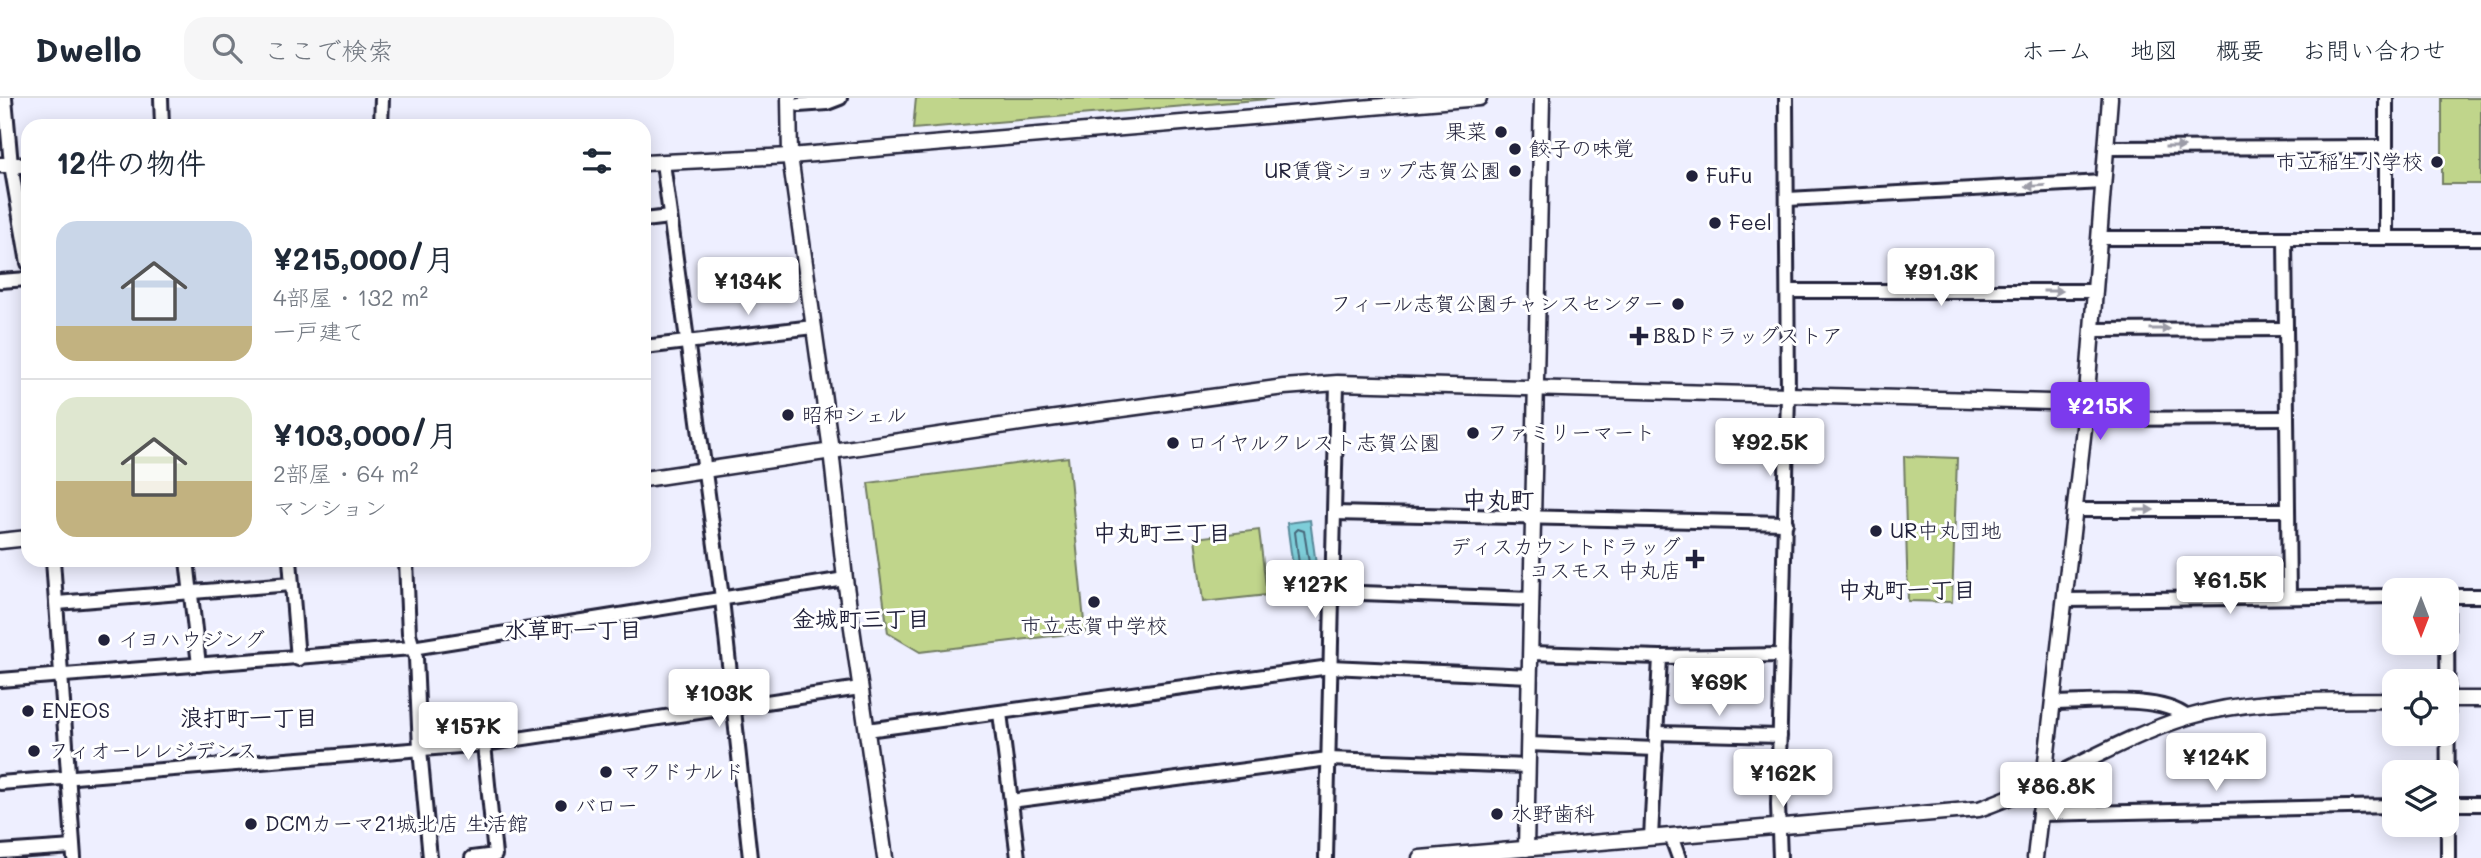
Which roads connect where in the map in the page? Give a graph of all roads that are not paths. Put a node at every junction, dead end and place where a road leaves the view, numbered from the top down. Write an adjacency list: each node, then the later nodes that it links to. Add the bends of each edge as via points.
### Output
1 (5, 98): 18 (street)
2 (162, 98): 11 (street)
3 (382, 98): 12 (street)
4 (840, 98): 10 (street)
5 (1479, 98): 15 (street)
6 (1542, 98): 38 (street)
7 (1786, 98): 20 (street)
8 (2110, 98): 14 (street)
9 (2386, 98): 13 (street)
10 (794, 102): 15 (street)
11 (162, 119)
12 (381, 119)
13 (2386, 146): 14 (street, one-way to 13); 26 (street)
14 (2106, 148): 19 (street)
15 (790, 156): 17 (street); 32 (street)
16 (651, 163): 17 (street)
17 (663, 163): 21 (street)
18 (5, 165): 23 (street)
19 (2103, 182): 20 (street, one-way to 20); 24 (street)
20 (1788, 199): 30 (street)
21 (669, 218): 22 (street); 35 (street)
22 (651, 219)
23 (21, 233)
24 (2099, 238): 25 (street); 31 (street)
25 (2286, 238): 26 (street); 33 (street)
26 (2386, 238): 27 (street)
27 (2481, 238)
28 (21, 280): 29 (street)
29 (0, 281)
30 (1788, 291): 31 (street, one-way to 31); 39 (street)
31 (2094, 291): 34 (street)
32 (813, 327): 35 (street); 43 (street)
33 (2286, 328): 34 (street, one-way to 33); 41 (street)
34 (2091, 330): 40 (street)
35 (686, 340): 36 (street); 44 (street)
36 (651, 346)
37 (1337, 383): 38 (street); 43 (street); 48 (street)
38 (1537, 387): 39 (street); 49 (street)
39 (1788, 394): 40 (street); 50 (street)
40 (2086, 404): 42 (street)
41 (2287, 418): 42 (street); 47 (street)
42 (2085, 419): 46 (street)
43 (831, 450): 44 (street); 57 (street)
44 (705, 470): 45 (street); 64 (street)
45 (651, 478)
46 (2076, 510): 47 (street, one-way to 47); 67 (street)
47 (2287, 510): 65 (street)
48 (1334, 513): 49 (street); 59 (street)
49 (1535, 517): 50 (street); 66 (street)
50 (1786, 523): 71 (street)
51 (21, 539): 52 (street)
52 (0, 541)
53 (54, 567): 68 (street)
54 (188, 567): 60 (street)
55 (290, 567): 58 (street)
56 (407, 567): 69 (street)
57 (845, 579): 64 (street); 79 (street)
58 (291, 584): 60 (street); 73 (street)
59 (1332, 592): 66 (street); 75 (street)
60 (191, 593): 68 (street); 74 (street)
61 (2382, 596): 65 (street)
62 (2459, 596): 63 (street)
63 (2481, 596)
64 (722, 597): 69 (street); 84 (street)
65 (2289, 597): 67 (street)
66 (1532, 599): 70 (street)
67 (2065, 600): 83 (street)
68 (57, 603): 76 (street)
69 (412, 648): 73 (street); 92 (street)
70 (1531, 653): 72 (street); 77 (street)
71 (1782, 655): 72 (street); 89 (street)
72 (1660, 657): 88 (street)
73 (298, 659): 74 (street)
74 (199, 666): 76 (street)
75 (1330, 667): 77 (street); 85 (street); 94 (street)
76 (61, 675): 78 (street); 96 (street)
77 (1530, 676): 91 (street)
78 (0, 680)
79 (860, 688): 84 (street); 87 (street)
80 (2459, 699): 81 (street)
81 (2481, 699)
82 (2382, 700): 86 (street, via 2250,703)
83 (2053, 703): 86 (street, via 2160,704); 97 (street)
84 (733, 709): 90 (street); 113 (street)
85 (1000, 713): 87 (street); 99 (street)
86 (2187, 717): 97 (street)
87 (867, 730): 114 (street)
88 (1656, 733): 89 (street); 93 (street)
89 (1780, 736): 104 (street)
90 (484, 744): 92 (street); 112 (street, via 495,855)
91 (1528, 744): 93 (street); 95 (street)
92 (419, 749): 96 (street); 111 (street)
93 (1656, 749): 107 (street)
94 (1328, 759): 95 (street); 99 (street); 116 (street)
95 (1528, 766): 110 (street)
96 (69, 778): 98 (street); 109 (street)
97 (2044, 782): 103 (street); 104 (street, via 1979,809)
98 (0, 783)
99 (1011, 801): 115 (street)
100 (2459, 804): 101 (street)
101 (2481, 804)
102 (2382, 806): 103 (street)
103 (2039, 814): 121 (street)
104 (1779, 827): 105 (street); 120 (street)
105 (1671, 836): 107 (street); 119 (street)
106 (2448, 837): 122 (street)
107 (1651, 838): 110 (street)
108 (0, 852): 109 (street)
109 (73, 853)
110 (1526, 853): 118 (street)
111 (430, 858)
112 (472, 858)
113 (750, 858)
114 (885, 858)
115 (1018, 858)
116 (1326, 858)
117 (1420, 858): 118 (street)
118 (1428, 858)
119 (1679, 858)
120 (1780, 858)
121 (2035, 858)
122 (2448, 858)

